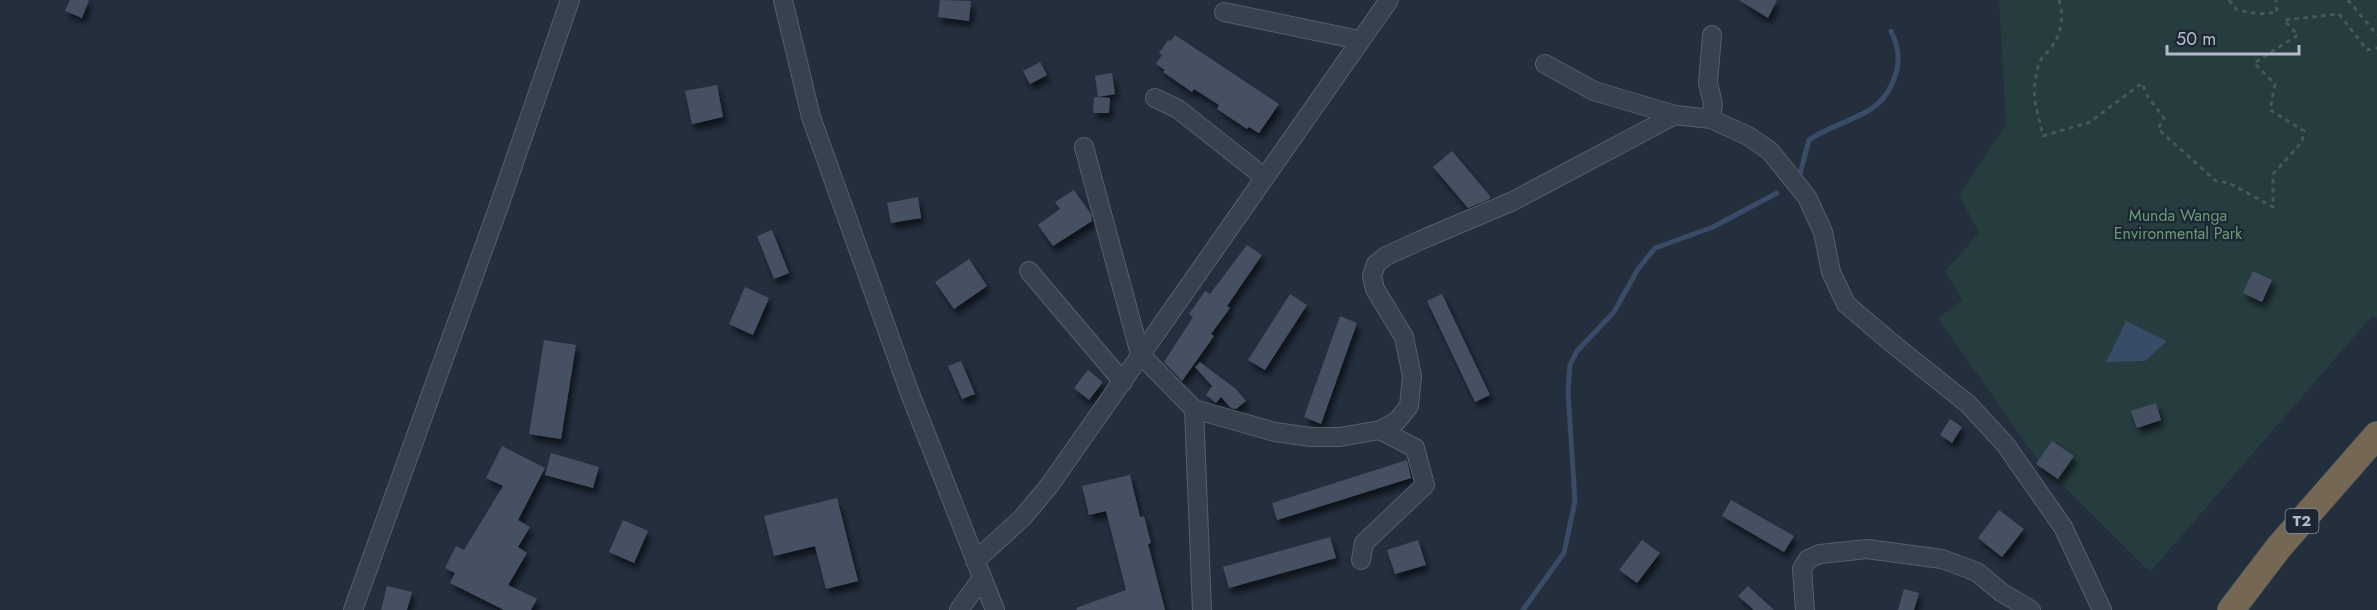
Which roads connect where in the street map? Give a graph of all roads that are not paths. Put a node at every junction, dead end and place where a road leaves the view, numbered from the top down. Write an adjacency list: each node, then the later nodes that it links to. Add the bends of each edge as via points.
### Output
1 (570, 0): 21 (street)
2 (783, 0): 20 (street, via 811,117 909,391)
3 (1389, 0): 6 (street)
4 (1224, 12): 6 (street)
5 (1712, 35): 10 (street, via 1708,83 1713,104)
6 (1359, 40): 12 (street)
7 (1545, 64): 9 (street, via 1594,91)
8 (1155, 98): 12 (street, via 1178,109)
9 (1675, 115): 10 (street); 17 (street, via 1513,201 1412,244 1376,264 1372,276 1375,289 1404,337 1412,376 1409,406 1397,421)
10 (1711, 119): 27 (street, via 1770,151 1807,197 1823,232 1831,272 1846,304 1968,404 2005,444 2063,526)
11 (1084, 147): 14 (street)
12 (1264, 177): 14 (street)
13 (1029, 271): 15 (street)
14 (1140, 354): 15 (street); 16 (street)
15 (1123, 382): 20 (street, via 1049,486)
16 (1194, 409): 17 (street, via 1275,432 1311,437); 24 (street)
17 (1380, 430): 19 (street, via 1415,448 1425,485 1364,543)
18 (2377, 435): 28 (highway, T2, via 2279,547)
19 (1361, 560)
20 (979, 569): 22 (street); 23 (street)
21 (352, 610)
22 (959, 610)
23 (995, 610)
24 (1202, 610)
25 (1805, 610): 26 (street, via 1802,569 1808,559 1868,549 1942,558 1977,572)
26 (2031, 610)
27 (2102, 610)
28 (2231, 610)

